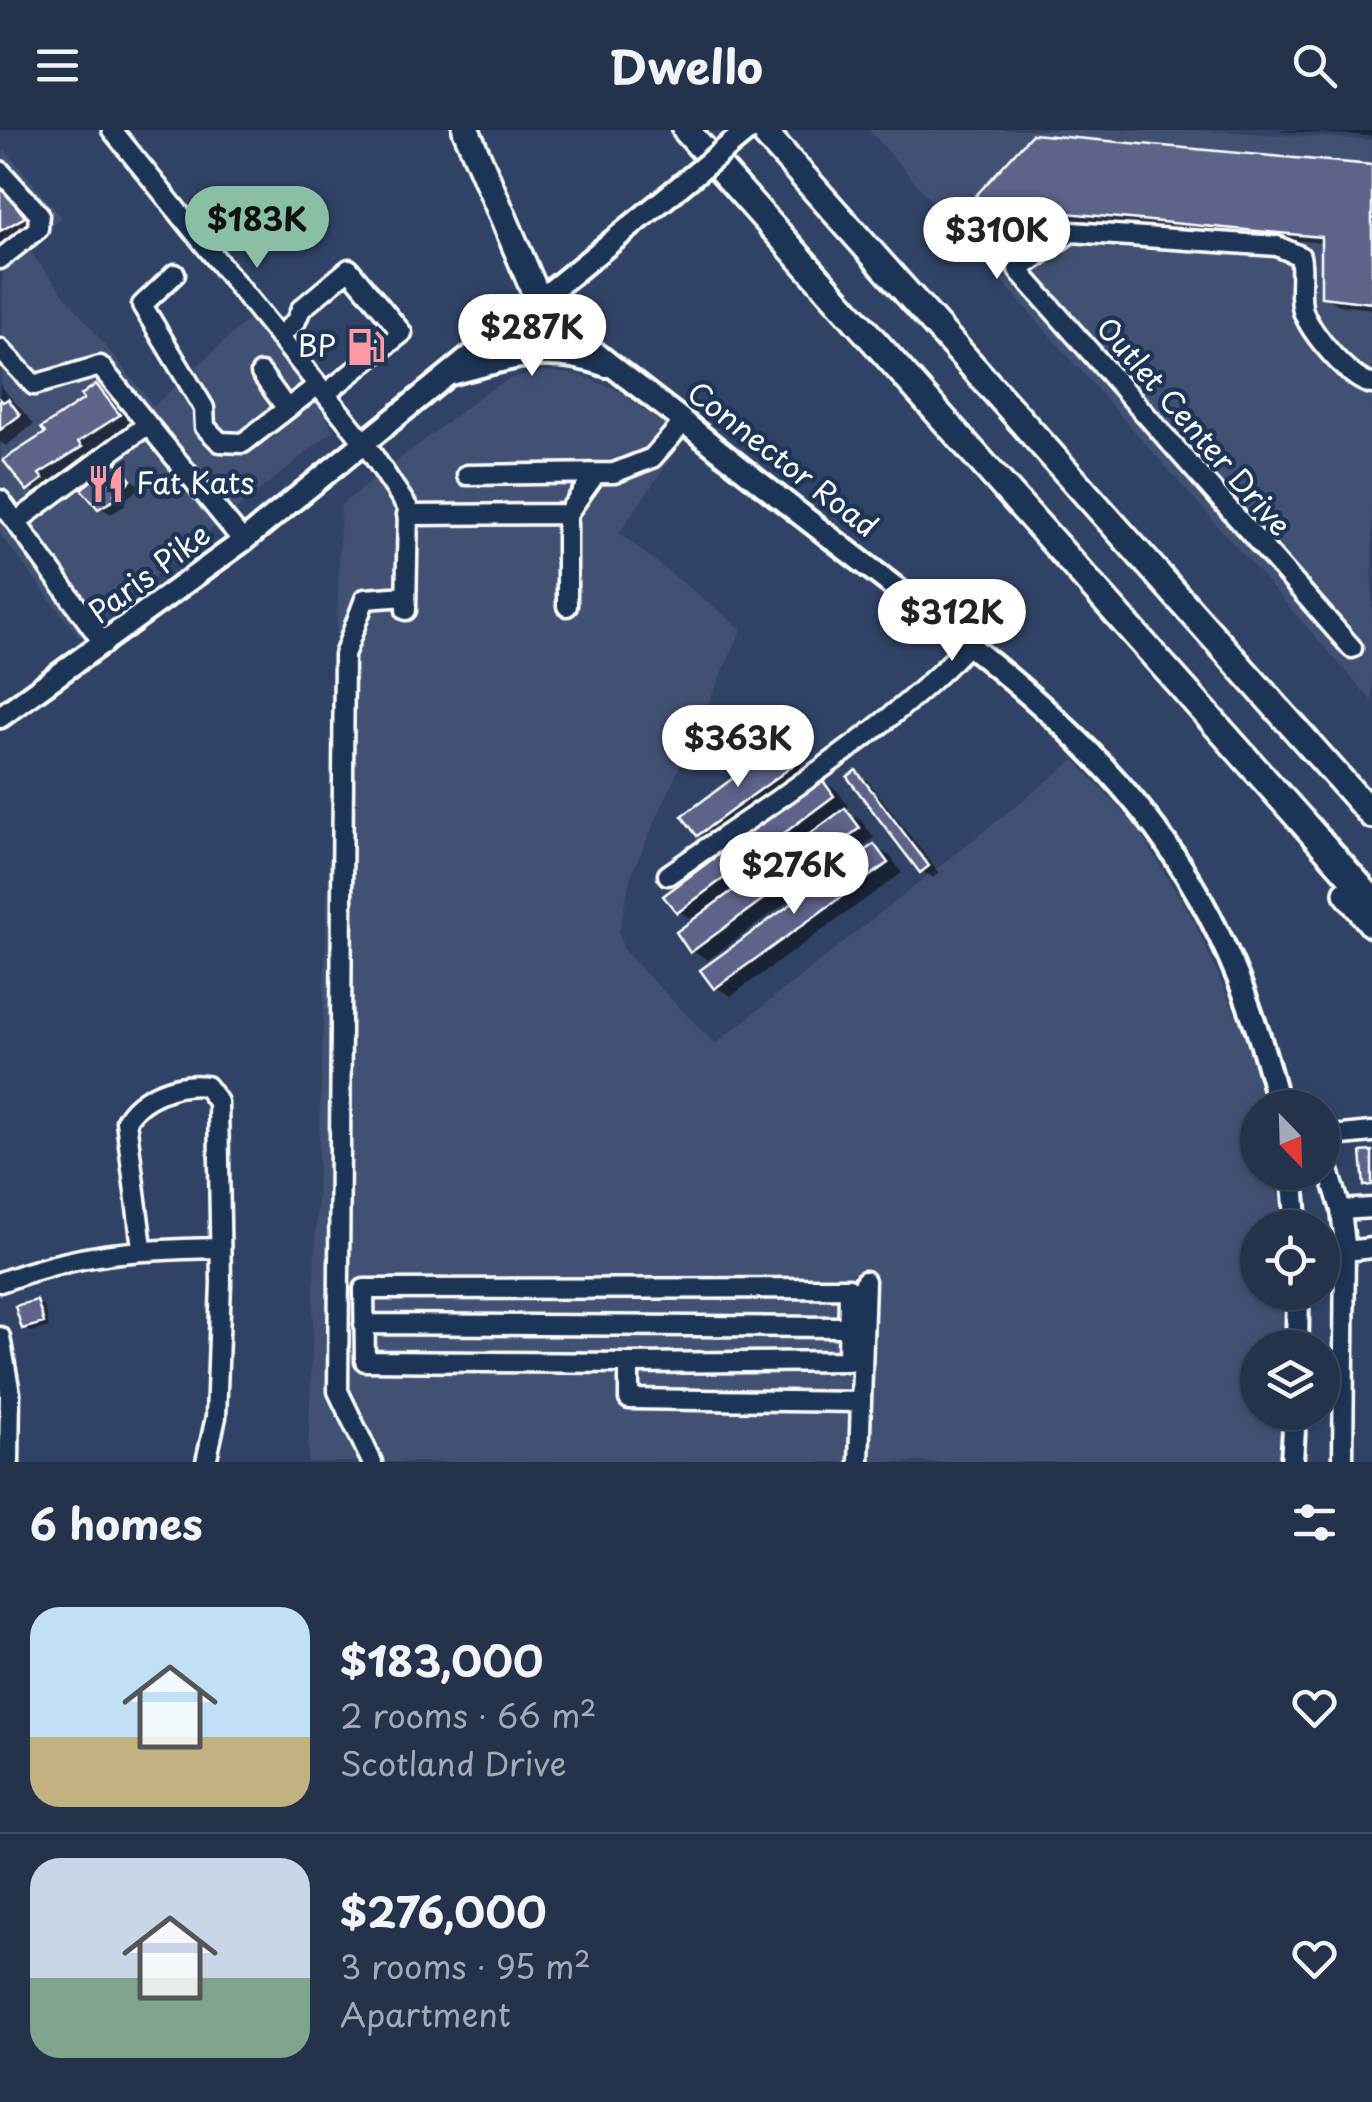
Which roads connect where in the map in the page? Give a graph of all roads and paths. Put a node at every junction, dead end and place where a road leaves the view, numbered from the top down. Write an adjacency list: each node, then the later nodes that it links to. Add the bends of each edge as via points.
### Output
1 (112, 130): 10 (street)
2 (466, 130): 9 (highway)
3 (686, 130): 33 (highway)
4 (748, 130): 9 (main road, Paris Pike, bridge)
5 (762, 130): 34 (highway)
6 (0, 171): 7 (street, via 39,214 38,230)
7 (0, 258)
8 (175, 274): 17 (street, via 142,305 204,408 205,427 220,442 243,443)
9 (538, 299): 12 (main road, Connector Road); 14 (main road, Paris Pike)
10 (279, 337): 16 (street); 16 (street, via 301,308 349,269 402,332)
11 (0, 349): 19 (street, via 34,385 100,366)
12 (622, 372): 14 (main road, via 577,355 534,352); 18 (main road, Connector Road)
13 (261, 373): 17 (street)
14 (444, 376): 20 (main road, Paris Pike)
15 (1372, 384): 31 (street, Outlet Center Drive, via 1350,375 1312,325 1302,310 1300,256 1277,246 1071,232 1018,270)
16 (322, 390): 17 (street); 20 (street)
17 (287, 409)
18 (684, 422): 22 (street, via 637,467); 30 (main road, Connector Road)
19 (147, 424): 26 (street); 27 (street)
20 (364, 442): 25 (street, via 408,508); 27 (main road, Paris Pike)
21 (466, 475): 22 (street)
22 (594, 476): 24 (street)
23 (0, 500): 26 (street)
24 (567, 514): 25 (street); 28 (street)
25 (406, 515): 58 (street, via 406,603 365,598 344,655 338,1391)
26 (16, 522): 29 (street)
27 (243, 542): 29 (main road, Paris Pike)
28 (567, 606)
29 (104, 644): 32 (main road, Paris Pike)
30 (968, 645): 35 (street, via 934,681 846,750); 38 (main road, Connector Road, via 1077,738 1176,858 1244,990)
31 (1352, 648)
32 (0, 717)
33 (1248, 761): 36 (highway); 37 (highway)
34 (1372, 814)
35 (668, 875)
36 (1372, 900)
37 (1372, 924)
38 (1274, 1090)
39 (1372, 1132): 40 (street)
40 (1340, 1135)
41 (1335, 1190): 43 (street)
42 (1372, 1208): 43 (street)
43 (1341, 1210): 47 (street)
44 (142, 1247): 45 (street); 45 (street, via 126,1120 144,1102 196,1084 213,1090 218,1102); 48 (street, via 82,1256)
45 (219, 1248): 57 (street, via 216,1417)
46 (1372, 1248): 47 (street)
47 (1345, 1251): 61 (street)
48 (0, 1282)
49 (865, 1282): 54 (street)
50 (364, 1324): 51 (street); 51 (street, via 364,1290 848,1288); 53 (street, via 365,1361)
51 (848, 1327): 53 (street, via 848,1361)
52 (0, 1337): 56 (street, via 10,1393)
53 (628, 1364): 54 (street, via 629,1399)
54 (860, 1402): 59 (street)
55 (1294, 1430): 60 (main road)
56 (9, 1462)
57 (206, 1462)
58 (372, 1462)
59 (859, 1462)
60 (1292, 1462)
61 (1342, 1462)

